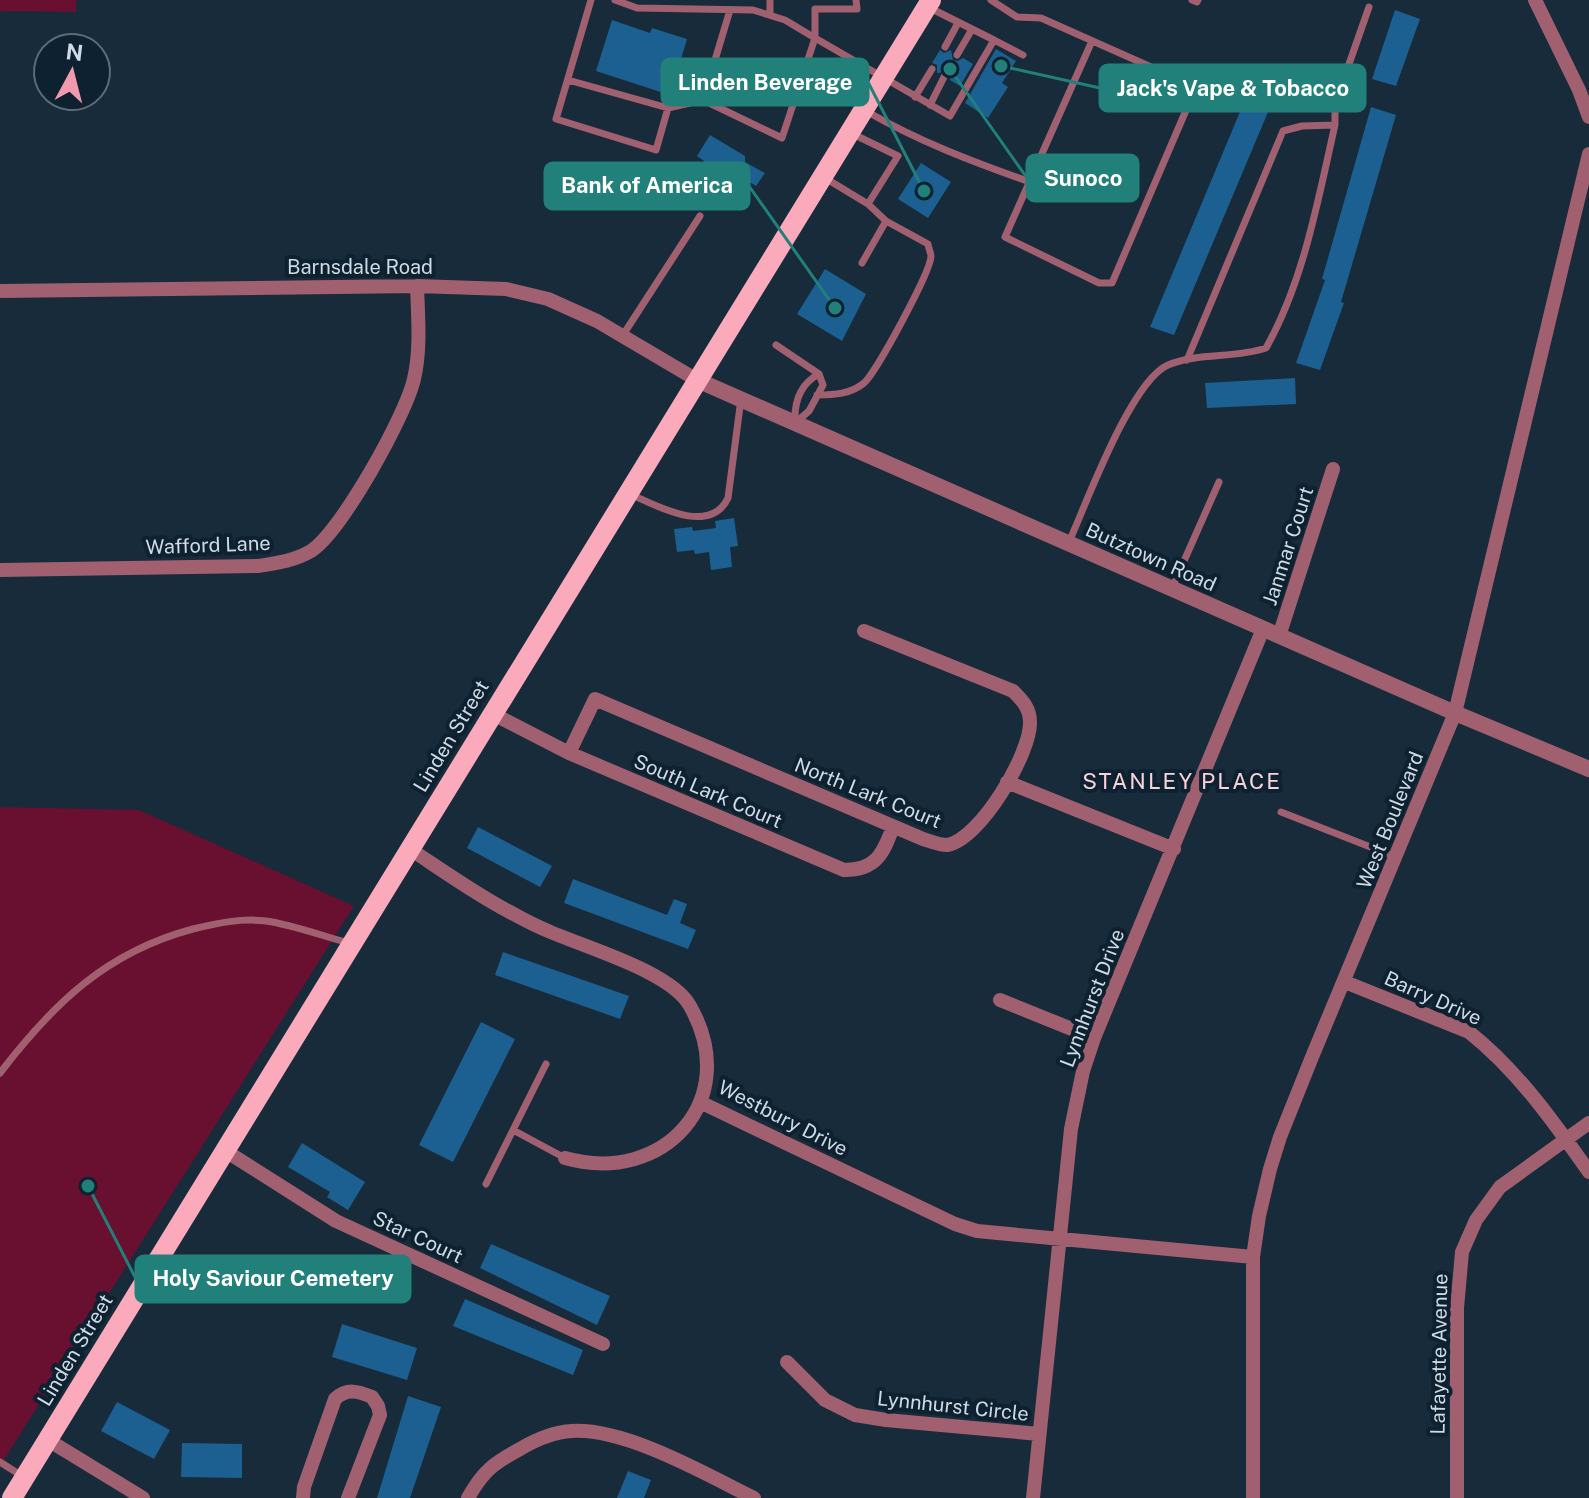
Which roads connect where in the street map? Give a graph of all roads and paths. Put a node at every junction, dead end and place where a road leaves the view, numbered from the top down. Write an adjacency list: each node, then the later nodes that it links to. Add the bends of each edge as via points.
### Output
1 (591, 0): 24 (lane)
2 (615, 0): 8 (lane)
3 (770, 0): 12 (lane)
4 (856, 0): 9 (lane, via 857,9)
5 (991, 0): 17 (lane, via 1017,17 1041,18)
6 (1535, 0): 30 (street)
7 (929, 3): 13 (lane); 22 (main road, Linden Street)
8 (637, 4): 11 (lane)
9 (815, 5): 15 (lane)
10 (1369, 7): 31 (lane, via 1335,104)
11 (730, 10): 12 (lane); 26 (lane)
12 (770, 13): 15 (lane)
13 (958, 23): 14 (lane); 18 (lane)
14 (971, 31): 16 (lane); 19 (lane)
15 (815, 38): 22 (lane); 26 (lane, via 782,138)
16 (994, 40): 20 (lane); 27 (lane, via 950,116)
17 (1092, 41): 35 (lane); 35 (lane, via 1196,87 1112,283 1099,283 1005,237)
18 (945, 47)
19 (957, 55)
20 (1023, 55)
21 (932, 69): 25 (lane)
22 (884, 77): 25 (lane); 29 (main road, Linden Street)
23 (944, 77): 27 (lane)
24 (568, 80): 28 (lane); 28 (lane, via 556,119 656,150)
25 (915, 97): 27 (lane)
26 (703, 100): 28 (lane)
27 (930, 105)
28 (668, 108)
29 (864, 110): 32 (main road, Linden Street); 35 (lane, via 907,134)
30 (1589, 117)
31 (1335, 125): 44 (lane, via 1283,131); 44 (lane, via 1306,244 1266,348)
32 (850, 133): 34 (main road, Linden Street); 36 (lane, via 898,156)
33 (1589, 154): 59 (street, West Boulevard)
34 (823, 177): 36 (lane); 46 (main road, Linden Street)
35 (1030, 182)
36 (868, 204): 38 (lane)
37 (700, 216): 42 (lane)
38 (886, 221): 39 (lane); 47 (lane, via 928,244 928,266 875,372 853,390)
39 (862, 263)
40 (417, 286): 41 (street, Barnsdale Road); 42 (street, Barnsdale Road, via 528,293); 54 (street, Wafford Lane, via 417,366 407,401 338,525 311,551 258,566)
41 (0, 291)
42 (623, 335): 46 (street, Barnsdale Road)
43 (776, 345): 45 (lane)
44 (1187, 360): 53 (lane, via 1157,372 1130,408)
45 (819, 374): 47 (lane, via 823,385); 49 (lane, via 808,380 794,404)
46 (697, 380): 48 (street, Butztown Road); 52 (main road, Linden Street)
47 (817, 395): 49 (lane)
48 (741, 399): 49 (street, Butztown Road); 52 (lane, via 723,508 706,517 689,517)
49 (795, 423): 53 (street, Butztown Road)
50 (1333, 469): 58 (street, Janmar Court)
51 (1219, 482): 55 (lane)
52 (628, 493): 60 (main road, Linden Street)
53 (1069, 542): 55 (street, Butztown Road)
54 (0, 570)
55 (1172, 588): 56 (street, Butztown Road)
56 (1263, 629): 58 (street, Butztown Road); 67 (street, Lynnhurst Drive)
57 (864, 631): 63 (street, North Lark Court, via 1022,699 1028,708 1029,733)
58 (1279, 636): 59 (street, Butztown Road)
59 (1455, 713): 62 (street, Butztown Road); 68 (street, West Boulevard)
60 (493, 714): 61 (street, South Lark Court); 66 (main road, Linden Street)
61 (569, 753): 65 (street, South Lark Court, via 844,870 861,870 880,857); 65 (street, North Lark Court, via 595,699)
62 (1589, 769)
63 (1007, 782): 65 (street, North Lark Court, via 982,821 959,840 945,845); 67 (street)
64 (1281, 812): 68 (lane)
65 (893, 827)
66 (410, 849): 69 (main road, Linden Street); 75 (street, Westbury Drive, via 505,909 653,975 684,996 704,1044)
67 (1174, 849): 72 (street, Lynnhurst Drive)
68 (1396, 857): 70 (street, West Boulevard)
69 (352, 944): 74 (lane, via 266,921 227,920 153,942 79,985 33,1030); 79 (main road, Linden Street)
70 (1345, 982): 78 (street, Barry Drive, via 1469,1032 1506,1065); 84 (street, West Boulevard, via 1280,1137)
71 (1000, 1000): 72 (street)
72 (1094, 1038): 83 (street, Lynnhurst Drive, via 1071,1129)
73 (546, 1064): 77 (lane)
74 (0, 1073)
75 (702, 1103): 80 (street, via 679,1135 639,1159 609,1165); 83 (street, Westbury Drive, via 955,1224 995,1235)
76 (1589, 1123): 78 (street, Lafayette Avenue)
77 (513, 1130): 80 (lane); 82 (lane)
78 (1567, 1140): 81 (street, Barry Drive); 99 (street, Lafayette Avenue, via 1500,1187 1476,1220 1462,1252)
79 (224, 1150): 85 (street, Star Court, via 336,1221); 88 (main road, Linden Street)
80 (565, 1158)
81 (1589, 1172)
82 (486, 1184)
83 (1059, 1240): 84 (street, Westbury Drive); 87 (street, Lynnhurst Drive)
84 (1253, 1257): 98 (street, West Boulevard)
85 (603, 1344)
86 (787, 1362): 87 (street, Lynnhurst Circle, via 825,1400 855,1415)
87 (1039, 1434): 97 (street, Lynnhurst Drive)
88 (48, 1440): 90 (main road, Linden Street); 92 (street)
89 (0, 1462): 90 (lane)
90 (25, 1478): 91 (main road, Linden Street)
91 (12, 1498)
92 (141, 1498)
93 (303, 1498): 94 (street, via 335,1399 351,1391 372,1397 380,1415)
94 (348, 1498)
95 (468, 1498): 96 (street, via 480,1477 501,1459 556,1433 572,1431 616,1436)
96 (754, 1498)
97 (1033, 1498)
98 (1253, 1498)
99 (1457, 1498)

